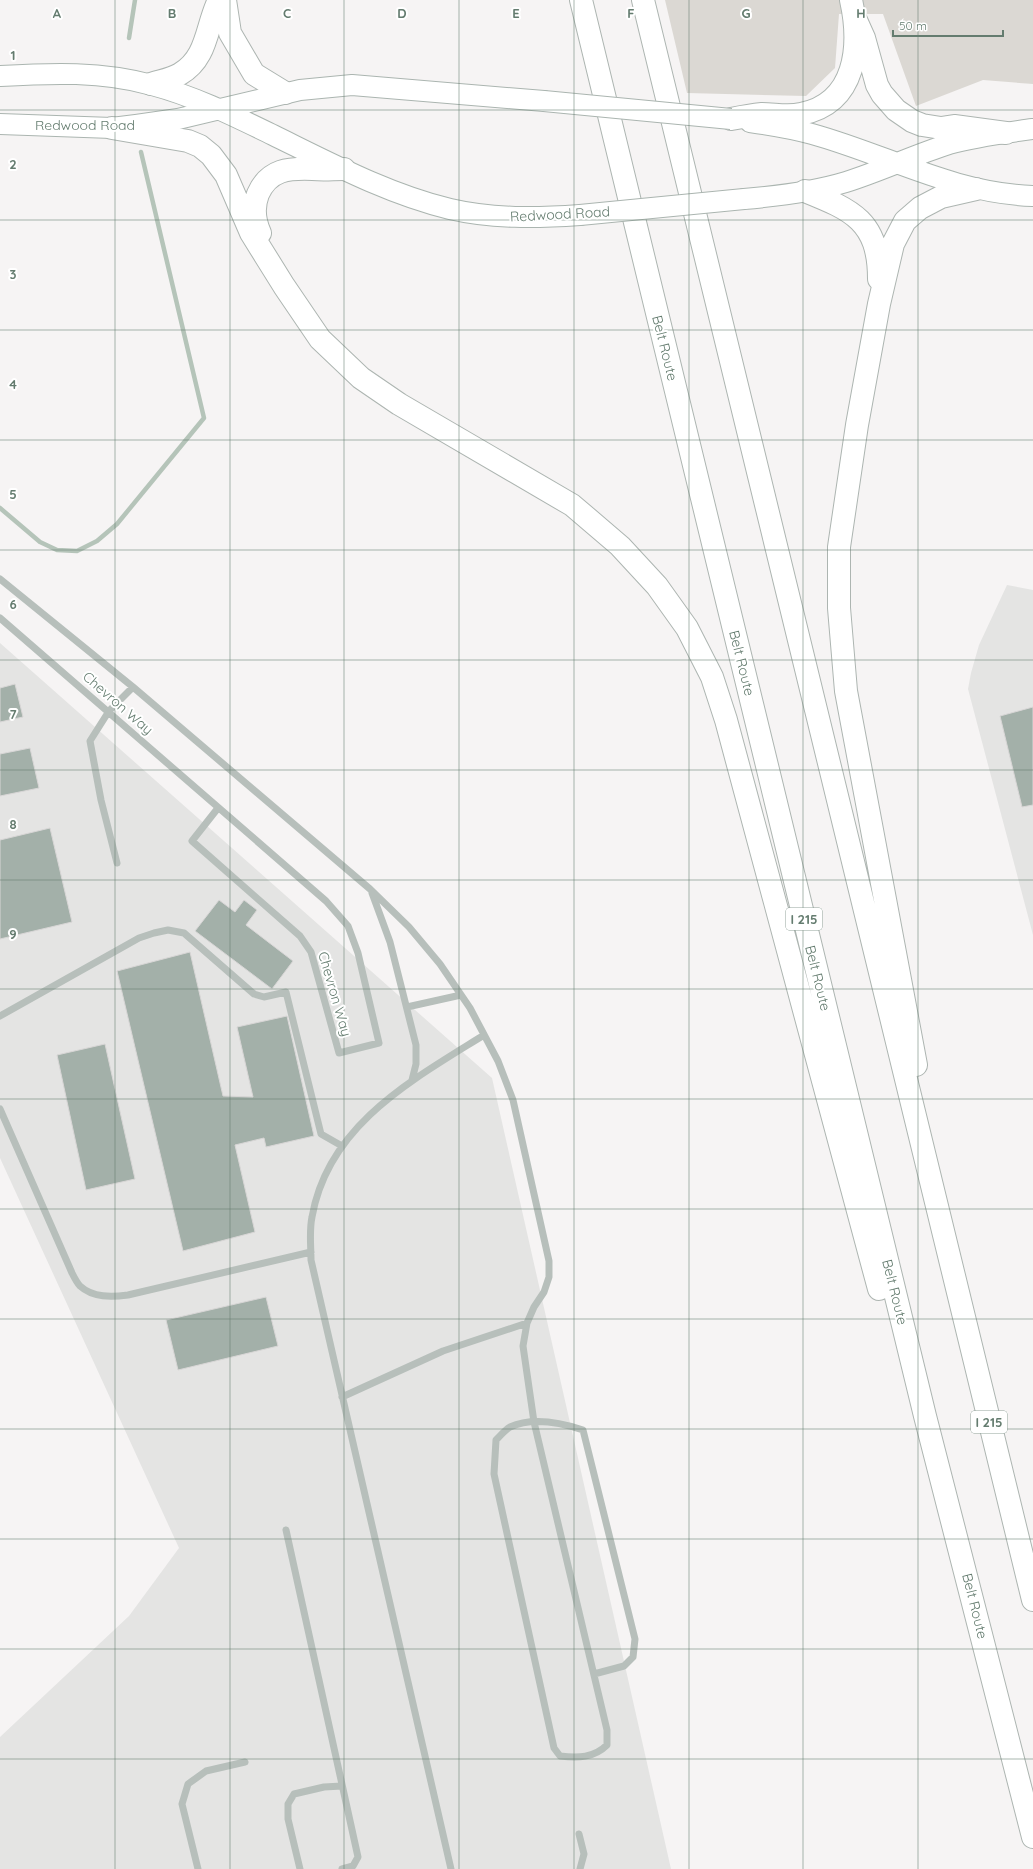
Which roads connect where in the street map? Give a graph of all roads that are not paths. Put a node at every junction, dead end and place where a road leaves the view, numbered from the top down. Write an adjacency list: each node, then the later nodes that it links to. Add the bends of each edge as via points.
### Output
1 (219, 0): 7 (highway, via 204,50 195,62 179,75)
2 (225, 0): 8 (highway, via 230,33 254,74)
3 (581, 0): 40 (highway, Belt Route / I 215)
4 (643, 0): 36 (highway, I 215)
5 (853, 9): 10 (highway, via 856,51 853,66 843,86 831,99 802,114 761,114); 14 (highway, via 878,85 882,94 896,110 912,121 926,126 954,126)
6 (0, 76): 7 (main road, Redwood Road, via 72,74)
7 (151, 84): 9 (main road, Redwood Road)
8 (286, 93): 9 (main road, Redwood Road); 10 (main road, Redwood Road, bridge, via 324,87 368,86)
9 (216, 109): 12 (main road, Redwood Road, via 178,119); 16 (main road, Redwood Road)
10 (731, 119): 15 (main road, Redwood Road, via 812,134)
11 (0, 124): 12 (main road, Redwood Road)
12 (112, 128): 20 (highway, via 188,141 211,154 222,169 250,232)
13 (1033, 129): 14 (main road, Redwood Road)
14 (1006, 132): 15 (main road, Redwood Road, via 949,144)
15 (897, 164): 17 (main road, Redwood Road); 18 (main road, Redwood Road, via 846,182)
16 (344, 169): 18 (main road, Redwood Road, bridge, via 406,196 451,209 506,217 580,215); 20 (highway, via 291,168 275,174 264,184 256,202 255,218)
17 (976, 189): 19 (main road, Redwood Road); 21 (highway, via 951,193 930,201 905,221 893,244)
18 (805, 191): 21 (highway, via 841,206 860,220 869,233 878,260)
19 (1033, 196)
20 (274, 269): 40 (highway, via 320,339 361,378 399,404 572,505 620,546 658,586 687,628 712,676 726,720 906,1390)
21 (879, 304): 36 (highway, via 857,425 839,547 838,608 846,691 931,1147)
22 (0, 579): 24 (lane)
23 (0, 618): 25 (lane, Chevron Way)
24 (133, 687): 25 (lane); 28 (lane)
25 (109, 711): 26 (lane, Chevron Way); 27 (lane, via 90,741 101,800)
26 (218, 808): 26 (lane, Chevron Way, via 326,901 348,926 360,960 379,1043 339,1053 312,952 300,936 192,841)
27 (117, 863)
28 (370, 889): 29 (lane, via 409,927 440,964); 30 (lane, via 390,942)
29 (461, 995): 30 (lane); 32 (lane)
30 (407, 1007): 33 (lane, via 416,1045 416,1064)
31 (0, 1016): 35 (lane, via 139,938 168,930 184,933 254,994 264,997 286,992 321,1134)
32 (484, 1035): 33 (lane); 38 (lane, via 498,1061 513,1100 549,1261 549,1277 544,1292)
33 (412, 1080): 35 (lane, via 369,1115)
34 (0, 1109): 37 (lane, via 72,1272 80,1286 96,1294 111,1297 128,1295)
35 (342, 1146): 37 (lane, via 320,1186 312,1218)
36 (940, 1218): 43 (highway, I 215)
37 (311, 1252): 39 (lane)
38 (527, 1323): 39 (lane, via 443,1351); 41 (lane, via 523,1346)
39 (342, 1397): 52 (lane)
40 (925, 1416): 48 (highway, Belt Route / I 215)
41 (534, 1422): 44 (lane); 44 (lane, via 561,1423 583,1430 632,1624 635,1639 633,1657 624,1666); 44 (lane, via 510,1428 496,1440 494,1474 554,1748 560,1756 589,1756 600,1752 607,1745 607,1730)
42 (286, 1530): 46 (lane)
43 (1033, 1600)
44 (594, 1674)
45 (245, 1762): 49 (lane, via 206,1772 188,1784 182,1804)
46 (342, 1786): 50 (lane, via 294,1794 288,1804 288,1819); 51 (lane, via 358,1857 353,1866)
47 (579, 1834): 53 (lane, via 584,1854)
48 (1033, 1837)
49 (198, 1869)
50 (300, 1869)
51 (342, 1869)
52 (451, 1869)
53 (580, 1869)

